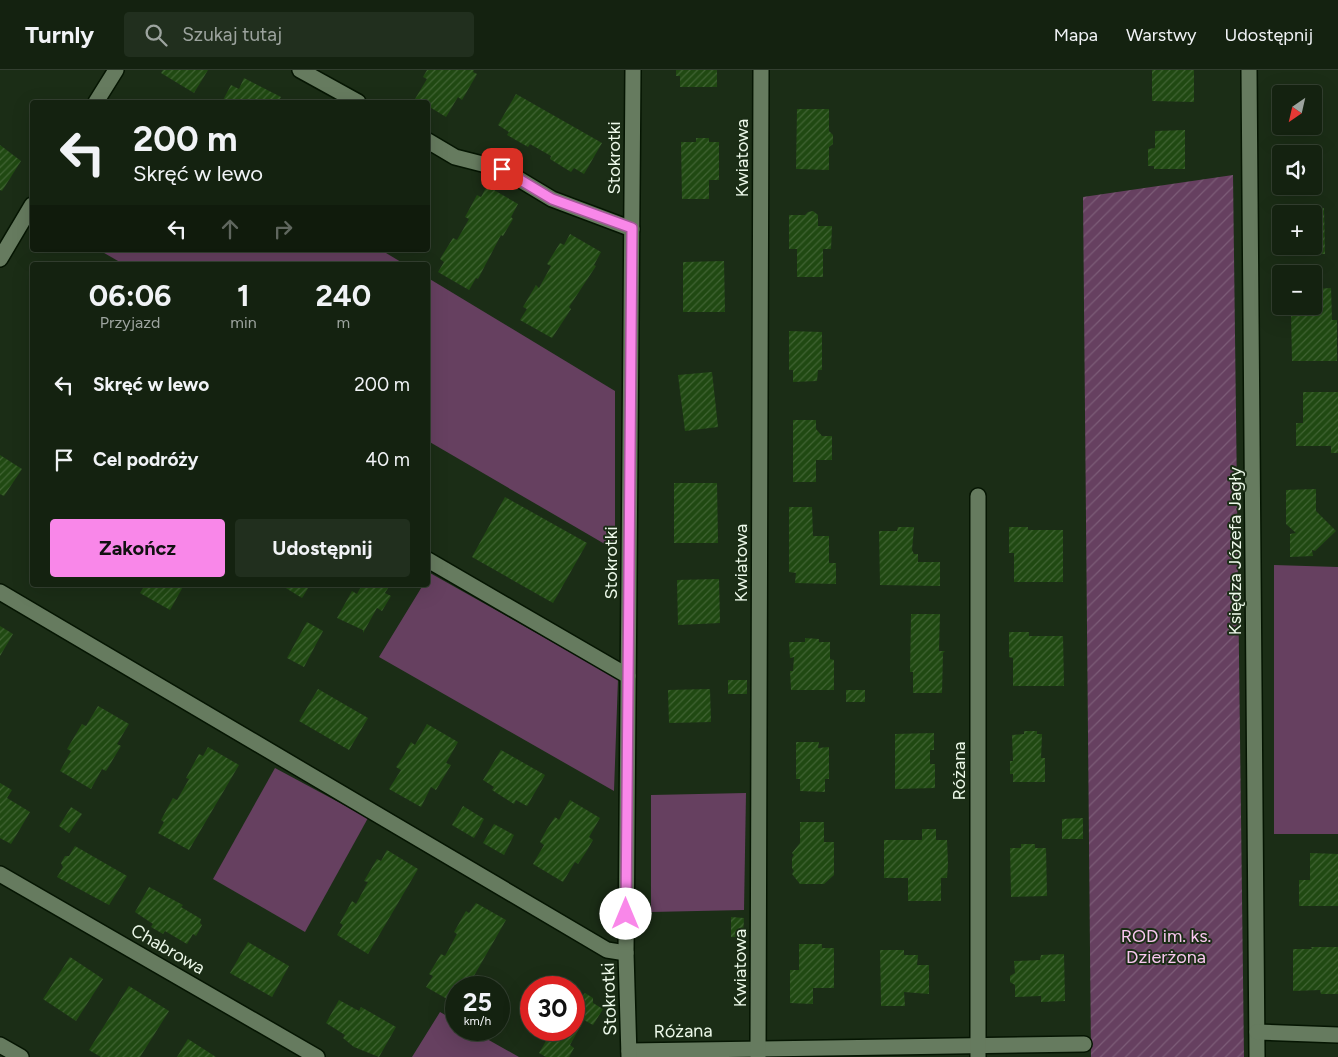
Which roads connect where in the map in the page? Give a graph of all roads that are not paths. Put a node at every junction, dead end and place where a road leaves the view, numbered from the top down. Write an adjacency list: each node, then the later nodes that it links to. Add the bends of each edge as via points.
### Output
1 (116, 70): 6 (street)
2 (300, 70): 7 (street)
3 (633, 70): 10 (street, Stokrotki)
4 (761, 70): 24 (street, Kwiatowa)
5 (1249, 70): 19 (street, Księdza Józefa Jagły)
6 (97, 100)
7 (354, 100)
8 (430, 143): 10 (street, via 455,157 502,169 552,199)
9 (30, 207): 11 (street)
10 (632, 228): 16 (street, Stokrotki)
11 (5, 238): 12 (street)
12 (0, 259)
13 (978, 496): 23 (street, Różana)
14 (430, 561): 16 (street)
15 (0, 592): 18 (street, via 607,950)
16 (628, 676): 18 (street, Stokrotki)
17 (0, 874): 27 (street, Chabrowa)
18 (626, 953): 25 (street, Stokrotki)
19 (1257, 1032): 20 (street); 28 (street, Księdza Józefa Jagły)
20 (1338, 1035)
21 (1084, 1044): 23 (street, Różana)
22 (0, 1045): 26 (street)
23 (978, 1051): 24 (street, Różana)
24 (758, 1053): 25 (street, Różana)
25 (629, 1054)
26 (20, 1057)
27 (317, 1057)
28 (1258, 1057)

